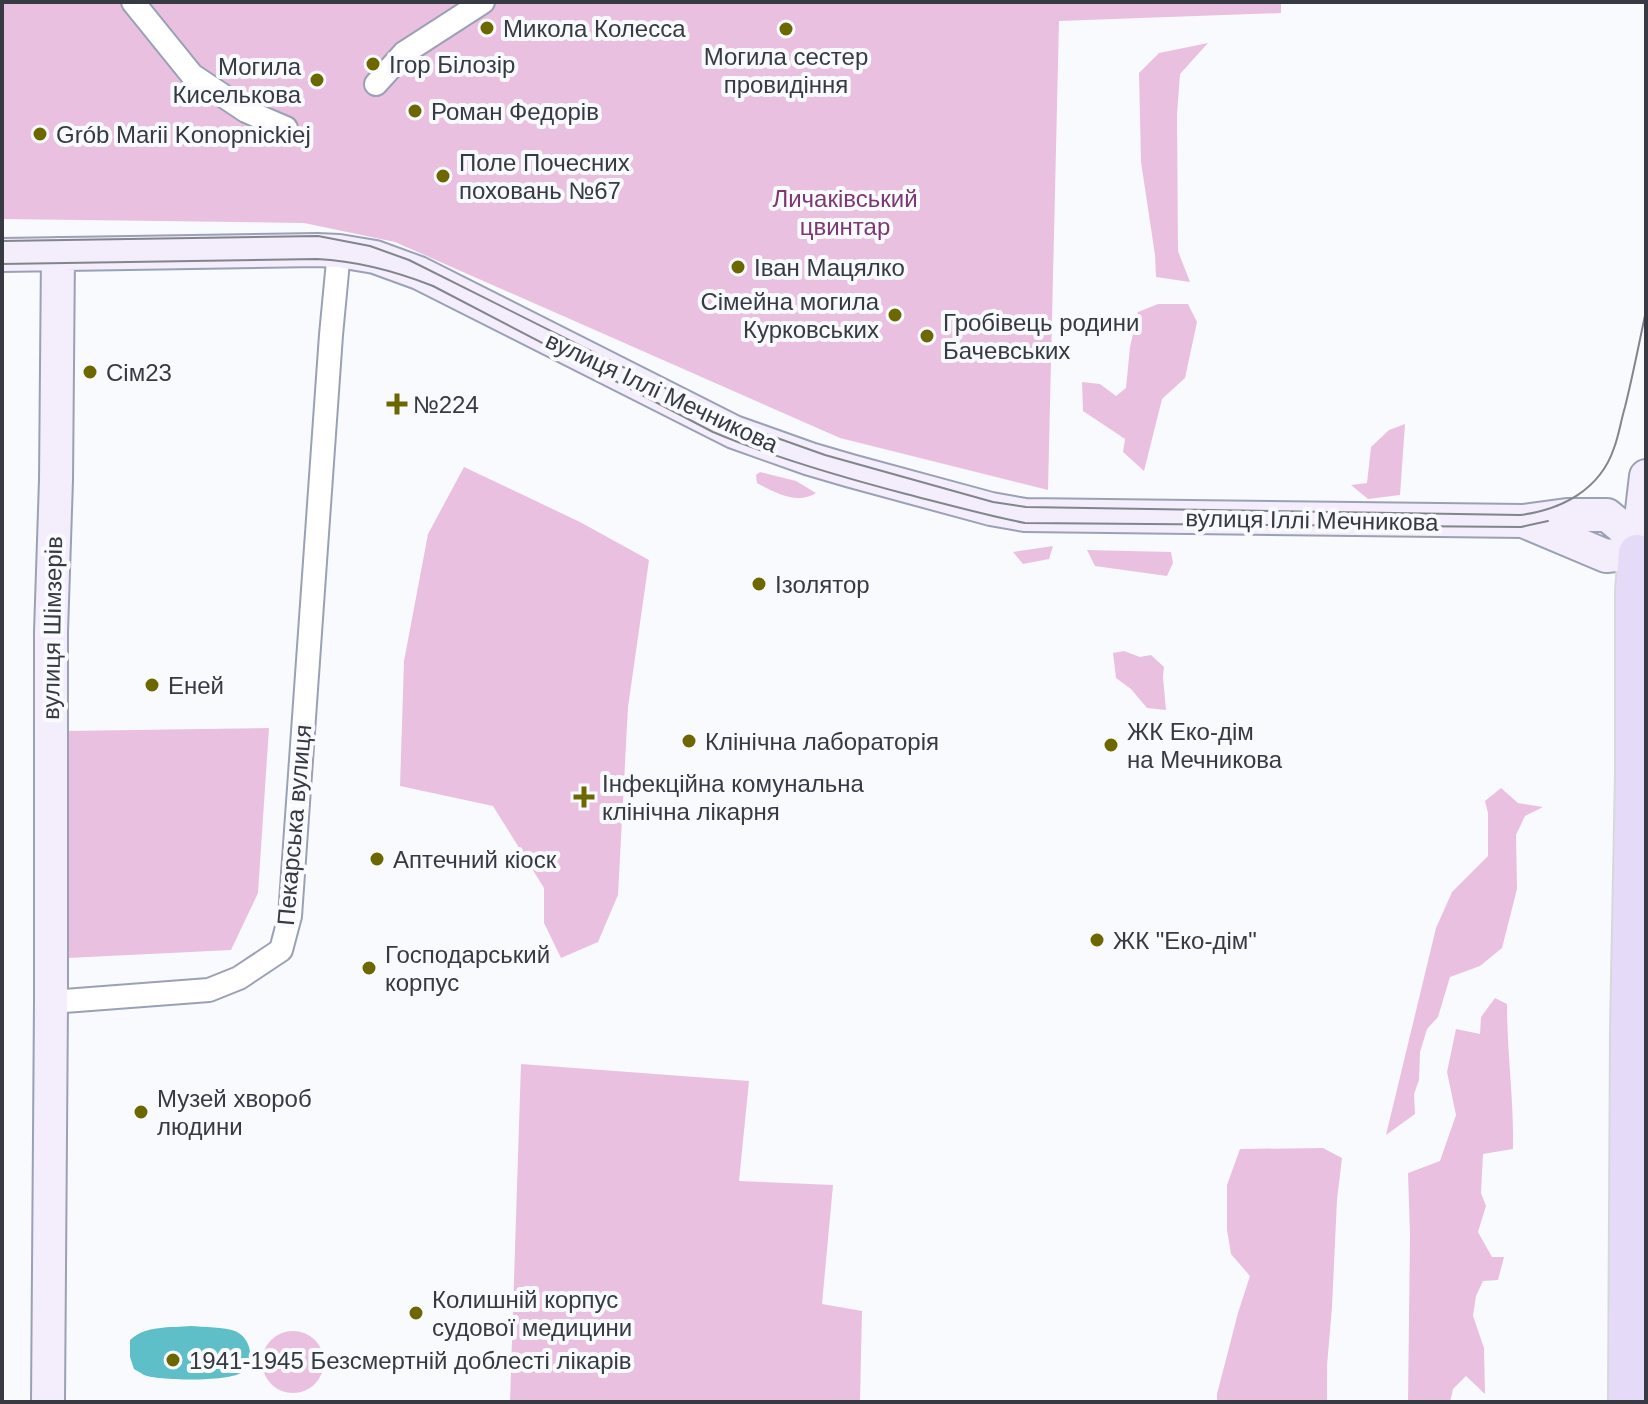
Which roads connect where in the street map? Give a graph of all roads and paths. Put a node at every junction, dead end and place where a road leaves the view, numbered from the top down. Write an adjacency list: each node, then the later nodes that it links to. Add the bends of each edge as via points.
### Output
1 (133, 2): 4 (street, via 192,75 246,111)
2 (483, 2): 3 (street, via 404,53)
3 (376, 84)
4 (286, 128)
5 (339, 251): 6 (main road, вулиця Іллі Мечникова); 9 (main road, вулиця Іллі Мечникова, via 419,273 734,432 810,459 991,509 1040,516 1523,521 1607,515); 11 (street, Пекарська вулиця, via 290,916 281,950 239,978 209,990)
6 (58, 254): 7 (main road, вулиця Іллі Мечникова); 11 (main road, вулиця Шімзерів)
7 (2, 255)
8 (1646, 476): 9 (main road)
9 (1642, 556): 10 (main road, via 1634,590)
10 (1639, 917): 12 (main road, via 1629,1029)
11 (51, 1002): 13 (main road)
12 (1638, 1268): 14 (main road)
13 (48, 1402)
14 (1627, 1402)

